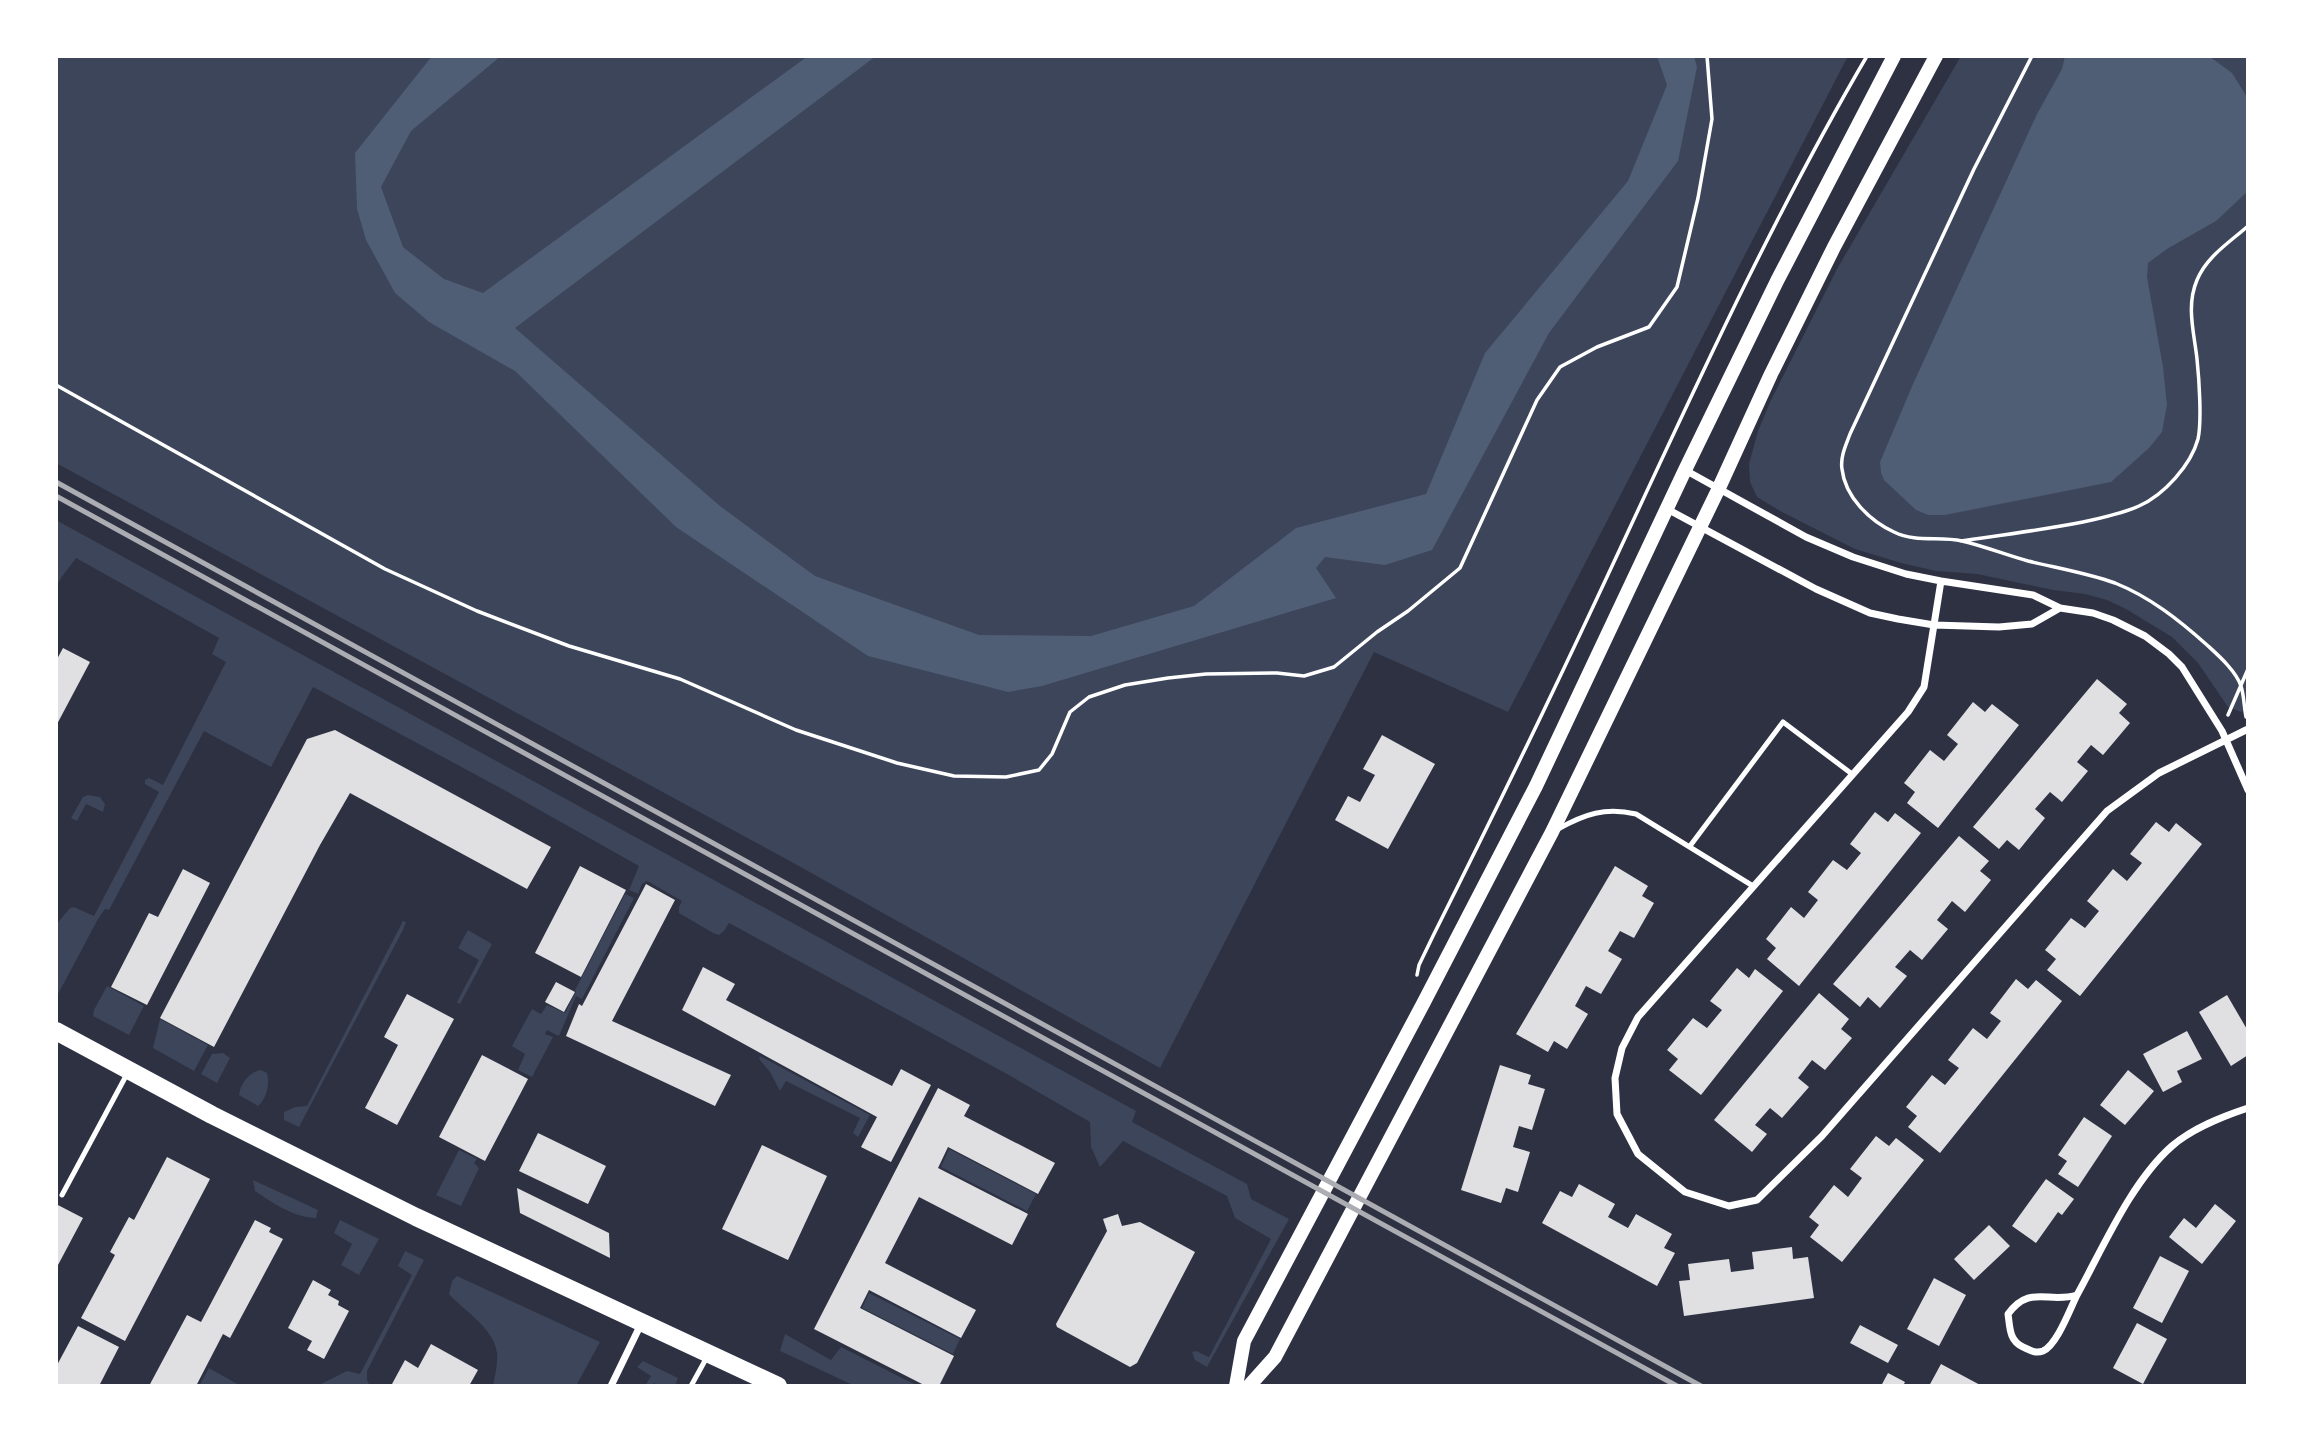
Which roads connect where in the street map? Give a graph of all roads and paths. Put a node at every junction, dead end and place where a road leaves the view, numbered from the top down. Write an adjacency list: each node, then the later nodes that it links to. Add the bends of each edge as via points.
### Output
1 (1707, 56): 7 (path, via 1712,119 1677,287 1649,327 1560,367 1537,400 1460,568 1334,667 1304,676 1265,673 1168,678 1090,697 1070,712 1052,754 1039,770 1006,777 954,776 897,763 796,730 680,679 569,646 477,611 385,569)
2 (1867, 56): 25 (path, via 1712,349 1419,965)
3 (1894, 56): 8 (main road)
4 (1936, 56): 9 (main road, via 1834,247)
5 (2032, 56): 12 (path, via 1974,169 1842,455 1850,493 1881,525 1909,538)
6 (2248, 226): 12 (path, via 2211,257 2193,292 2198,437 2171,482 2141,506 2114,515)
7 (56, 385)
8 (1685, 470): 9 (street); 10 (main road)
9 (1718, 490): 11 (main road); 13 (street, via 1835,550)
10 (1667, 509): 11 (street); 36 (main road, via 1536,786 1244,1341)
11 (1699, 526): 15 (street, via 1844,602); 22 (main road)
12 (1959, 541): 17 (path, via 2090,575 2142,595 2211,648)
13 (1941, 581): 14 (street, via 2033,595); 15 (street)
14 (2060, 608): 15 (street, via 2032,624); 19 (street, via 2113,620 2169,653)
15 (1934, 625): 20 (street, via 1923,687 1908,712)
16 (2247, 673): 17 (path)
17 (2241, 685): 18 (path); 19 (path)
18 (2248, 729): 19 (street)
19 (2224, 735): 21 (street); 24 (street, via 2159,773 2108,811 1822,1136 1757,1200 1729,1206 1685,1192 1638,1154 1617,1114 1615,1078 1622,1048 1638,1017)
20 (1852, 774): 23 (lane, via 1783,722); 24 (street)
21 (2248, 790)
22 (1552, 832): 23 (lane, via 1583,816 1623,811); 37 (main road, via 1275,1357)
23 (1690, 846): 24 (lane)
24 (1753, 886)
25 (1416, 982)
26 (56, 1031): 27 (main road)
27 (129, 1071): 29 (lane); 31 (main road, via 416,1217)
28 (2248, 1108): 30 (street, via 2193,1132 2156,1162)
29 (62, 1195)
30 (2077, 1295): 30 (street, via 2045,1350 2034,1353 2016,1344 2008,1314 2018,1302 2038,1296)
31 (642, 1322): 32 (main road); 33 (street)
32 (709, 1355): 34 (lane); 35 (main road)
33 (611, 1386)
34 (691, 1386)
35 (778, 1386)
36 (1236, 1386)
37 (1249, 1386)

